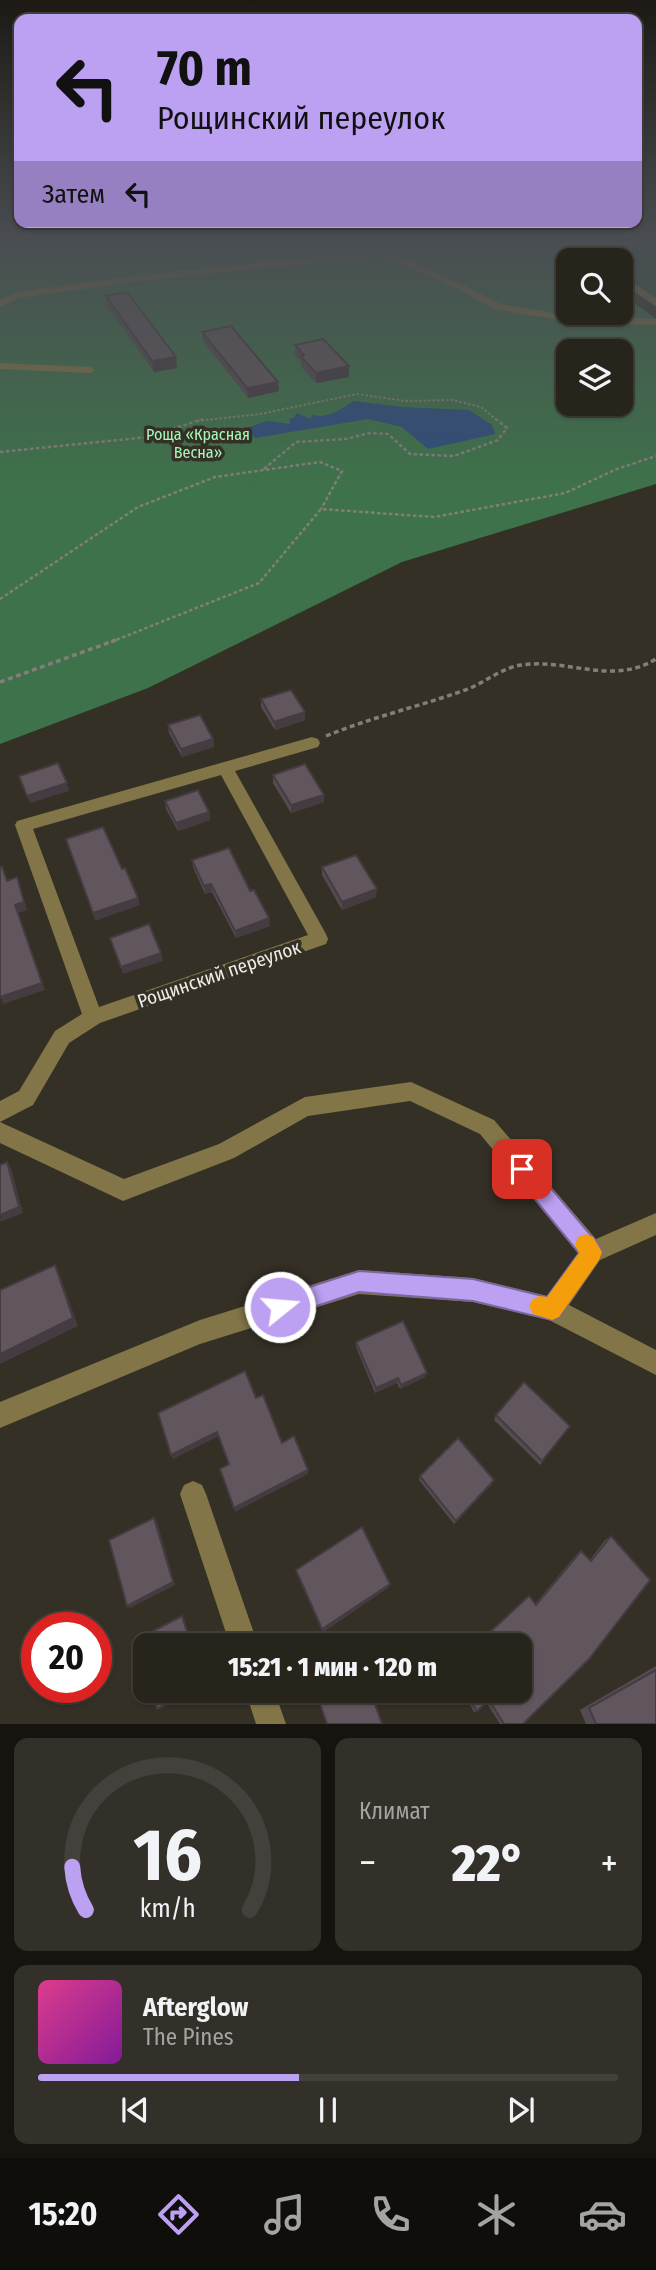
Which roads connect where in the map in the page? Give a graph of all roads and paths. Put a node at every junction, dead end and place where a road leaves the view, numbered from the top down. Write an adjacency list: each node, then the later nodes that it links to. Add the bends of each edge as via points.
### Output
1 (0, 366): 2 (street)
2 (90, 370)
3 (0, 452): 5 (path, via 148,437 202,419 261,414 356,394 406,401 452,400 481,407 507,428 498,440 454,456 410,454 388,434 296,442)
4 (656, 456): 6 (path, via 565,493 434,517)
5 (264, 468): 6 (path, via 320,462 342,471); 7 (path, via 215,477 138,507)
6 (321, 509): 9 (path, via 259,583)
7 (0, 599)
8 (656, 659): 10 (path, via 647,667 601,673 553,664 519,665 483,682 355,723)
9 (0, 682)
10 (312, 743): 11 (street)
11 (225, 768): 12 (street, via 23,825); 12 (street, Рощинский переулок, via 319,939)
12 (93, 1017): 13 (street, Рощинский переулок, via 62,1037 26,1098)
13 (0, 1112)
14 (0, 1132): 16 (street, via 123,1189 226,1151 305,1107 411,1091 487,1127)
15 (656, 1224): 16 (street)
16 (592, 1252): 17 (street)
17 (552, 1309): 18 (street); 19 (street, via 473,1290 359,1282 200,1332)
18 (656, 1363)
19 (0, 1415)
20 (193, 1493): 21 (street)
21 (240, 1633)
22 (264, 1703): 23 (street)
23 (271, 1724)

